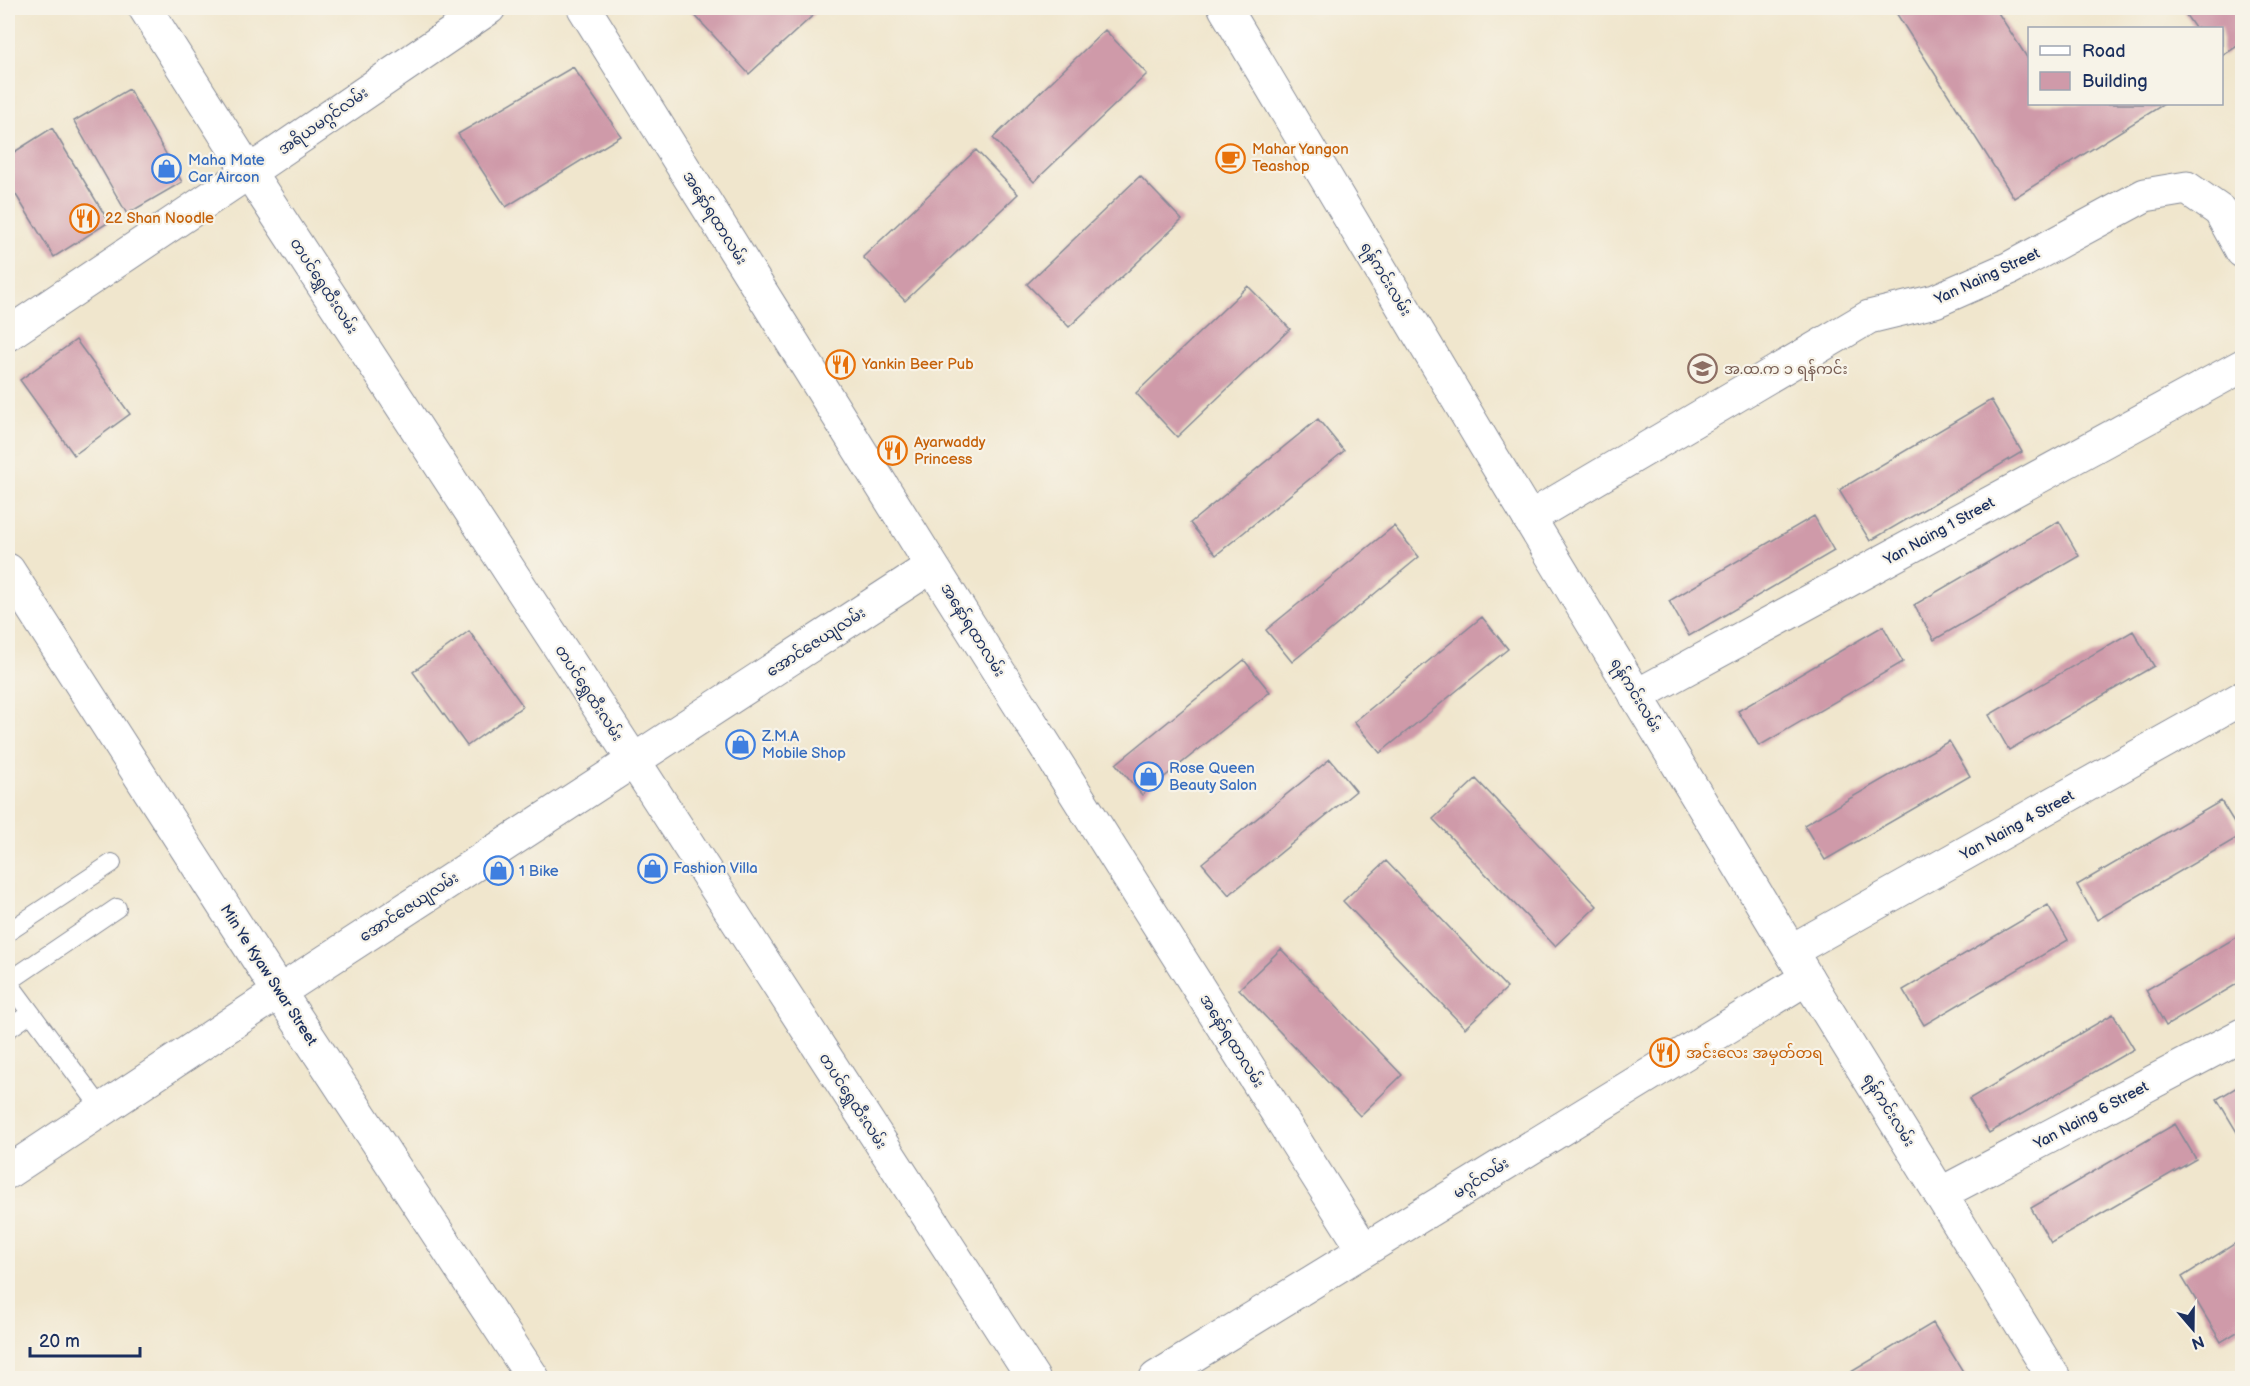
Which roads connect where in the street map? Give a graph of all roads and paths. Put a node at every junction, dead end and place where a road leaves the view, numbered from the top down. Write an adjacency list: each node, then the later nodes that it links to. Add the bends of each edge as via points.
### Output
1 (145, 8): 5 (street, တပင်ရွှေထီးလမ်း)
2 (489, 8): 5 (street, အရိယမဂ္ဂင်လမ်း)
3 (584, 8): 10 (street, အနော်ရထာလမ်း)
4 (1225, 8): 9 (street, ရန်ကင်းလမ်း)
5 (249, 172): 7 (street, အရိယမဂ္ဂင်လမ်း); 14 (street, တပင်ရွှေထီးလမ်း)
6 (2242, 250): 9 (street, Yan Naing Street, via 2220,210 2187,188 2145,195 2010,268 1935,301 1869,317)
7 (8, 334)
8 (2242, 366): 12 (street, Yan Naing 1 Street)
9 (1528, 518): 12 (street, ရန်ကင်းလမ်း)
10 (932, 566): 14 (street, အောင်ဇေယျလမ်း); 27 (street, အနော်ရထာလမ်း)
11 (8, 570): 20 (street, Min Ye Kyaw Swar Street)
12 (1636, 696): 18 (street, ရန်ကင်းလမ်း)
13 (2242, 698): 18 (street, Yan Naing 4 Street)
14 (634, 761): 20 (street, အောင်ဇေယျလမ်း); 29 (street, တပင်ရွှေထီးလမ်း)
15 (112, 863): 17 (lane)
16 (117, 908): 19 (lane)
17 (8, 932)
18 (1799, 965): 26 (street, ရန်ကင်းလမ်း); 27 (street, မဂ္ဂင်လမ်း)
19 (8, 982): 21 (lane)
20 (279, 992): 24 (street, အောင်ဇေယျလမ်း); 28 (street, Min Ye Kyaw Swar Street)
21 (31, 1013): 22 (lane); 24 (lane)
22 (8, 1029)
23 (2242, 1035): 26 (street, Yan Naing 6 Street)
24 (102, 1109): 25 (street, အောင်ဇေယျလမ်း)
25 (8, 1172)
26 (1940, 1194): 31 (street, ရန်ကင်းလမ်း)
27 (1364, 1250): 30 (street, မဂ္ဂင်လမ်း)
28 (533, 1378)
29 (1033, 1378)
30 (1156, 1378)
31 (2054, 1378)

